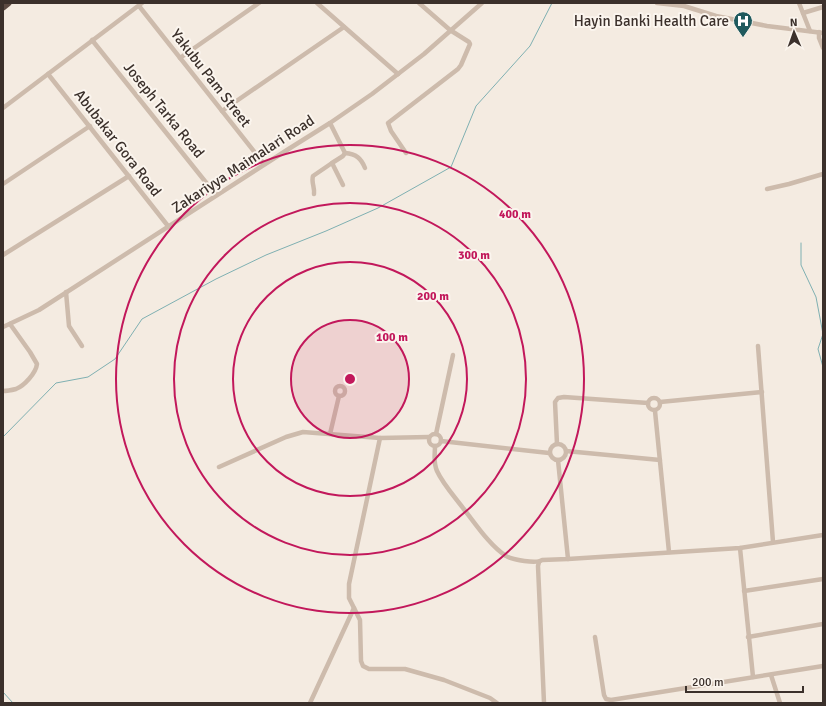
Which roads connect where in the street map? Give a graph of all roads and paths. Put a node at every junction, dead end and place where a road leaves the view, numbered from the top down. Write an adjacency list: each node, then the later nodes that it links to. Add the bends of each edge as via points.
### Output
1 (8, 3): 10 (highway)
2 (259, 3): 19 (street)
3 (317, 3): 13 (street)
4 (419, 3): 14 (street)
5 (482, 3): 14 (street, Zakariyya Maimalari Road)
6 (657, 3): 9 (street)
7 (799, 3): 12 (street)
8 (140, 4): 17 (street); 19 (street, Yakubu Pam Street)
9 (671, 4): 15 (street, via 751,23)
10 (3, 7)
11 (823, 7): 12 (street)
12 (803, 13): 15 (street)
13 (344, 27): 21 (street); 23 (street)
14 (450, 30): 21 (street, Zakariyya Maimalari Road); 27 (street, via 470,44 461,65 388,123)
15 (810, 31): 16 (street)
16 (821, 32): 18 (street, via 819,38)
17 (92, 40): 20 (street); 37 (street, Joseph Tarka Road)
18 (823, 48)
19 (180, 58): 23 (street, Yakubu Pam Street)
20 (48, 74): 22 (street); 25 (street, Abubakar Gora Road)
21 (398, 74): 24 (street, Zakariyya Maimalari Road)
22 (3, 108)
23 (222, 111): 29 (street, Yakubu Pam Street)
24 (330, 123): 26 (street); 29 (street, Zakariyya Maimalari Road)
25 (90, 126): 32 (street, Abubakar Gora Road); 33 (street)
26 (345, 153): 28 (street); 30 (street, via 361,159)
27 (406, 153)
28 (332, 163): 34 (street); 36 (street, via 313,176)
29 (264, 164): 37 (street, Zakariyya Maimalari Road)
30 (365, 168)
31 (823, 174): 35 (street)
32 (129, 176): 38 (street, Abubakar Gora Road); 39 (street)
33 (3, 184)
34 (343, 185)
35 (768, 188)
36 (314, 194)
37 (216, 195): 38 (street, Zakariyya Maimalari Road)
38 (168, 226): 40 (street, Zakariyya Maimalari Road)
39 (3, 255)
40 (66, 292): 41 (street, Zakariyya Maimalari Road, via 39,310); 43 (street, via 69,326)
41 (10, 324): 42 (street, Zakariyya Maimalari Road); 46 (street, via 36,361 37,367 17,388)
42 (3, 327)
43 (82, 346)
44 (758, 346): 47 (street)
45 (453, 355): 53 (street)
46 (3, 392)
47 (762, 392): 49 (street); 65 (street)
48 (338, 396): 52 (street)
49 (660, 402): 50 (street, via 654,398); 51 (street)
50 (648, 403): 51 (street, via 648,407); 57 (street, via 558,398 555,402)
51 (655, 411): 62 (street)
52 (330, 434): 55 (street); 63 (street, via 296,434)
53 (436, 434): 54 (street); 56 (street)
54 (429, 437): 55 (street); 58 (street, via 430,445)
55 (380, 438): 72 (street, via 349,584)
56 (441, 441): 58 (street); 60 (street)
57 (557, 444): 59 (street, via 563,446); 60 (street)
58 (435, 446): 69 (street, via 436,470 445,485 493,544 507,557)
59 (566, 451): 61 (street, via 564,458); 62 (street)
60 (549, 453): 61 (street, via 552,458)
61 (558, 460): 68 (street)
62 (660, 460): 67 (street)
63 (219, 467)
64 (823, 535): 65 (street)
65 (773, 542): 66 (street)
66 (740, 548): 67 (street); 71 (street)
67 (670, 552): 68 (street)
68 (568, 559): 69 (street)
69 (540, 562): 81 (street, via 538,566)
70 (823, 579): 71 (street)
71 (744, 591): 74 (street)
72 (354, 608): 79 (street); 80 (street, via 360,620 363,666 369,669 404,669 421,673 490,698)
73 (823, 624): 74 (street)
74 (748, 636): 78 (street)
75 (595, 637): 78 (street, via 606,699)
76 (823, 666): 77 (street)
77 (771, 675): 78 (street); 82 (street)
78 (753, 677)
79 (310, 703)
80 (497, 703)
81 (544, 703)
82 (780, 703)

